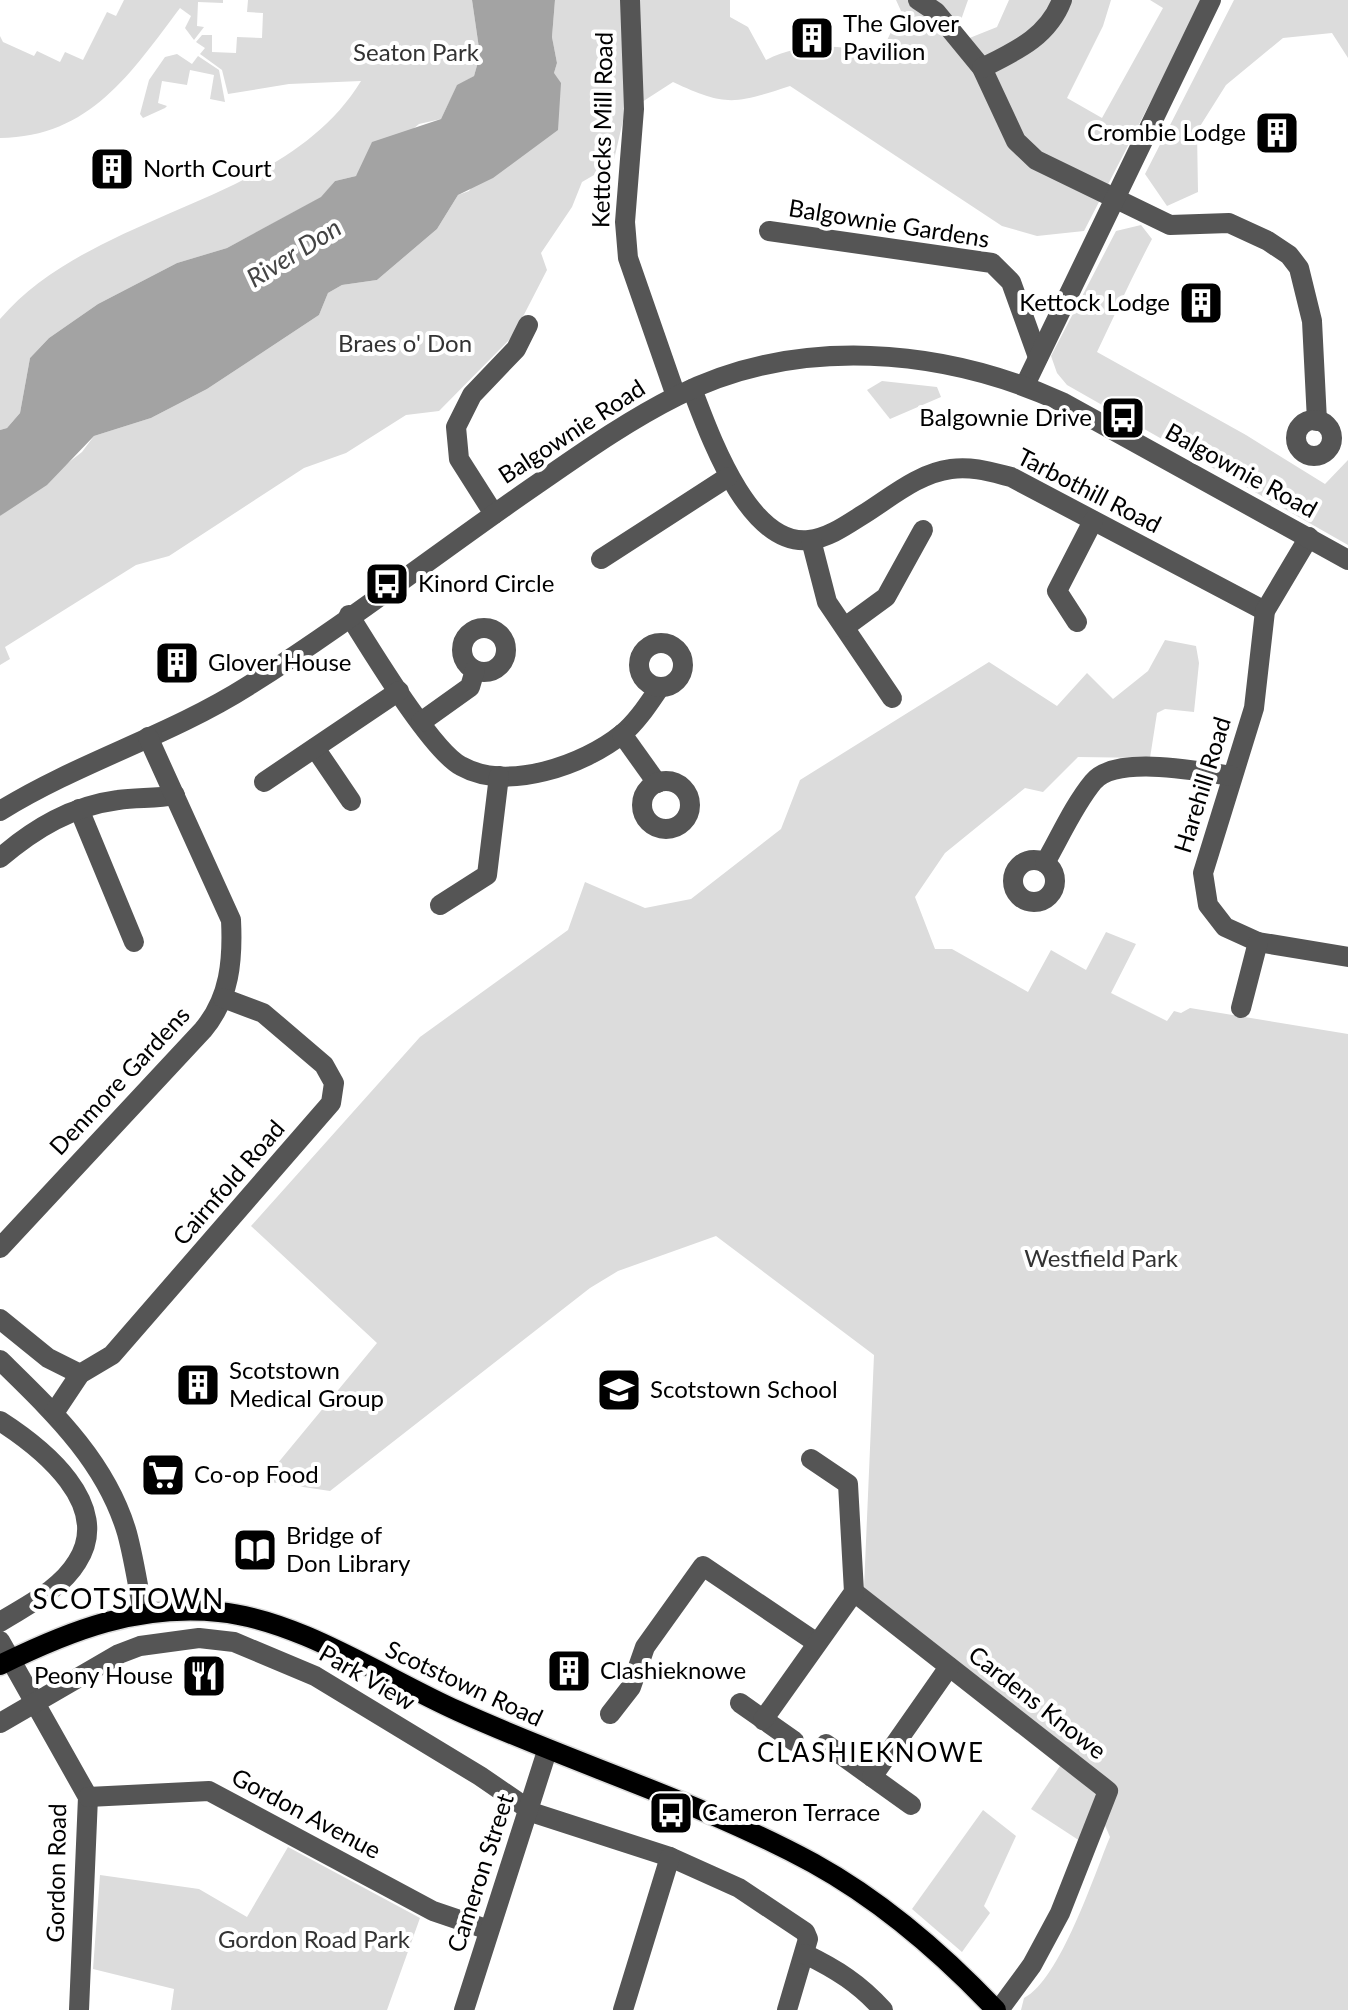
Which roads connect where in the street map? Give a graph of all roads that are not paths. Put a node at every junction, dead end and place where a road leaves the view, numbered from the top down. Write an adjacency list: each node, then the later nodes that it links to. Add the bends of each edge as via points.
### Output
1 (630, 0): 11 (street, Kettocks Mill Road, via 634,109 625,222 628,258)
2 (918, 0): 5 (street, via 936,12)
3 (1062, 0): 5 (street, via 1041,35)
4 (1211, 0): 6 (street)
5 (982, 68): 6 (street, via 1016,141 1036,160)
6 (1114, 198): 9 (street); 12 (street, via 1170,225 1229,223 1289,255 1299,268 1310,309)
7 (769, 231): 9 (street, Balgownie Gardens, via 992,263 1011,282)
8 (528, 325): 14 (street, via 516,349 472,395 456,427 459,459)
9 (1038, 357): 10 (street)
10 (1025, 385): 11 (street, Balgownie Road, via 931,360 866,355 761,366); 17 (street, Balgownie Road)
11 (684, 392): 13 (street); 14 (street, Balgownie Road, via 620,427)
12 (1317, 421)
13 (728, 477): 18 (street, via 786,537); 19 (street)
14 (494, 514): 22 (street, Balgownie Road)
15 (1093, 521): 18 (street, Tarbothill Road, via 1011,477 975,468 950,469 925,476 833,533); 21 (street, Tarbothill Road); 23 (street, via 1057,591)
16 (923, 530): 24 (street, via 886,597)
17 (1309, 537): 20 (street, Balgownie Road); 21 (street, Harehill Road)
18 (811, 540): 24 (street, via 827,602)
19 (601, 559)
20 (1348, 560)
21 (1265, 611): 34 (street, Harehill Road, via 1254,708)
22 (349, 615): 27 (street); 31 (street, Balgownie Road, via 248,686)
23 (1077, 622)
24 (845, 627): 28 (street)
25 (475, 670): 29 (street, via 470,687)
26 (660, 687): 30 (street)
27 (399, 691): 29 (street); 32 (street)
28 (892, 698)
29 (421, 722): 33 (street, via 461,766)
30 (622, 734): 33 (street, via 541,773); 36 (street)
31 (148, 737): 37 (street, Denmore Gardens); 40 (street, Balgownie Road, via 57,778)
32 (315, 748): 35 (street); 38 (street)
33 (499, 776): 43 (street, via 487,875)
34 (1232, 776): 42 (street, via 1157,768 1107,771 1094,781); 45 (street, Harehill Road, via 1203,873 1208,905 1225,927)
35 (264, 782)
36 (657, 783)
37 (175, 795): 39 (street); 47 (street, Denmore Gardens, via 231,920 233,953)
38 (351, 801)
39 (79, 809): 41 (street, via 45,824); 44 (street)
40 (0, 811)
41 (0, 858)
42 (1045, 863)
43 (440, 905)
44 (134, 942)
45 (1258, 942): 46 (street, Harehill Road); 48 (street)
46 (1348, 957)
47 (223, 998): 49 (street, Denmore Gardens, via 203,1030); 52 (street, Cairnfold Road, via 263,1013 324,1065 334,1083 331,1103 112,1355)
48 (1241, 1008)
49 (0, 1248)
50 (0, 1319): 52 (street, via 48,1358)
51 (0, 1360): 53 (street)
52 (80, 1374): 53 (street, Cairnfold Road)
53 (54, 1413): 57 (street, via 108,1486 127,1534)
54 (0, 1421): 58 (street, via 56,1466 77,1493 86,1525 75,1565 52,1589)
55 (811, 1459): 56 (street, via 848,1484)
56 (854, 1592): 60 (street); 62 (street, Cardens Knowe)
57 (143, 1613): 61 (main road, Scotstown Road, via 91,1624); 70 (main road, Scotstown Road, via 197,1610 251,1616)
58 (0, 1622)
59 (0, 1641): 61 (street, Gordon Road)
60 (817, 1643): 65 (street, via 703,1566 645,1647 631,1687); 66 (street)
61 (5, 1663): 64 (street, Gordon Road)
62 (949, 1667): 71 (street); 83 (street, Cardens Knowe, via 1108,1791 1060,1913 1032,1965)
63 (740, 1703): 66 (street)
64 (35, 1704): 67 (street, Park View); 72 (street, Gordon Road); 74 (street, Park View, via 119,1654 199,1638 234,1642 276,1657 406,1729)
65 (610, 1714)
66 (763, 1720): 68 (street)
67 (0, 1723)
68 (794, 1741)
69 (826, 1744): 71 (street)
70 (547, 1751): 74 (street, Cameron Street); 83 (main road, Scotstown Road, via 743,1827 815,1864 931,1946)
71 (872, 1777): 73 (street)
72 (88, 1797): 76 (street, Gordon Avenue, via 209,1791 433,1911); 78 (street, Gordon Road)
73 (911, 1805)
74 (529, 1810): 75 (street, Park View); 76 (street, Cameron Street)
75 (670, 1857): 77 (street, Park View, via 739,1888 805,1932); 80 (street)
76 (489, 1930): 79 (street, Cameron Street)
77 (805, 1954): 81 (street); 82 (street, via 863,1987)
78 (79, 2010)
79 (464, 2010)
80 (623, 2010)
81 (787, 2010)
82 (883, 2010)
83 (997, 2010)

